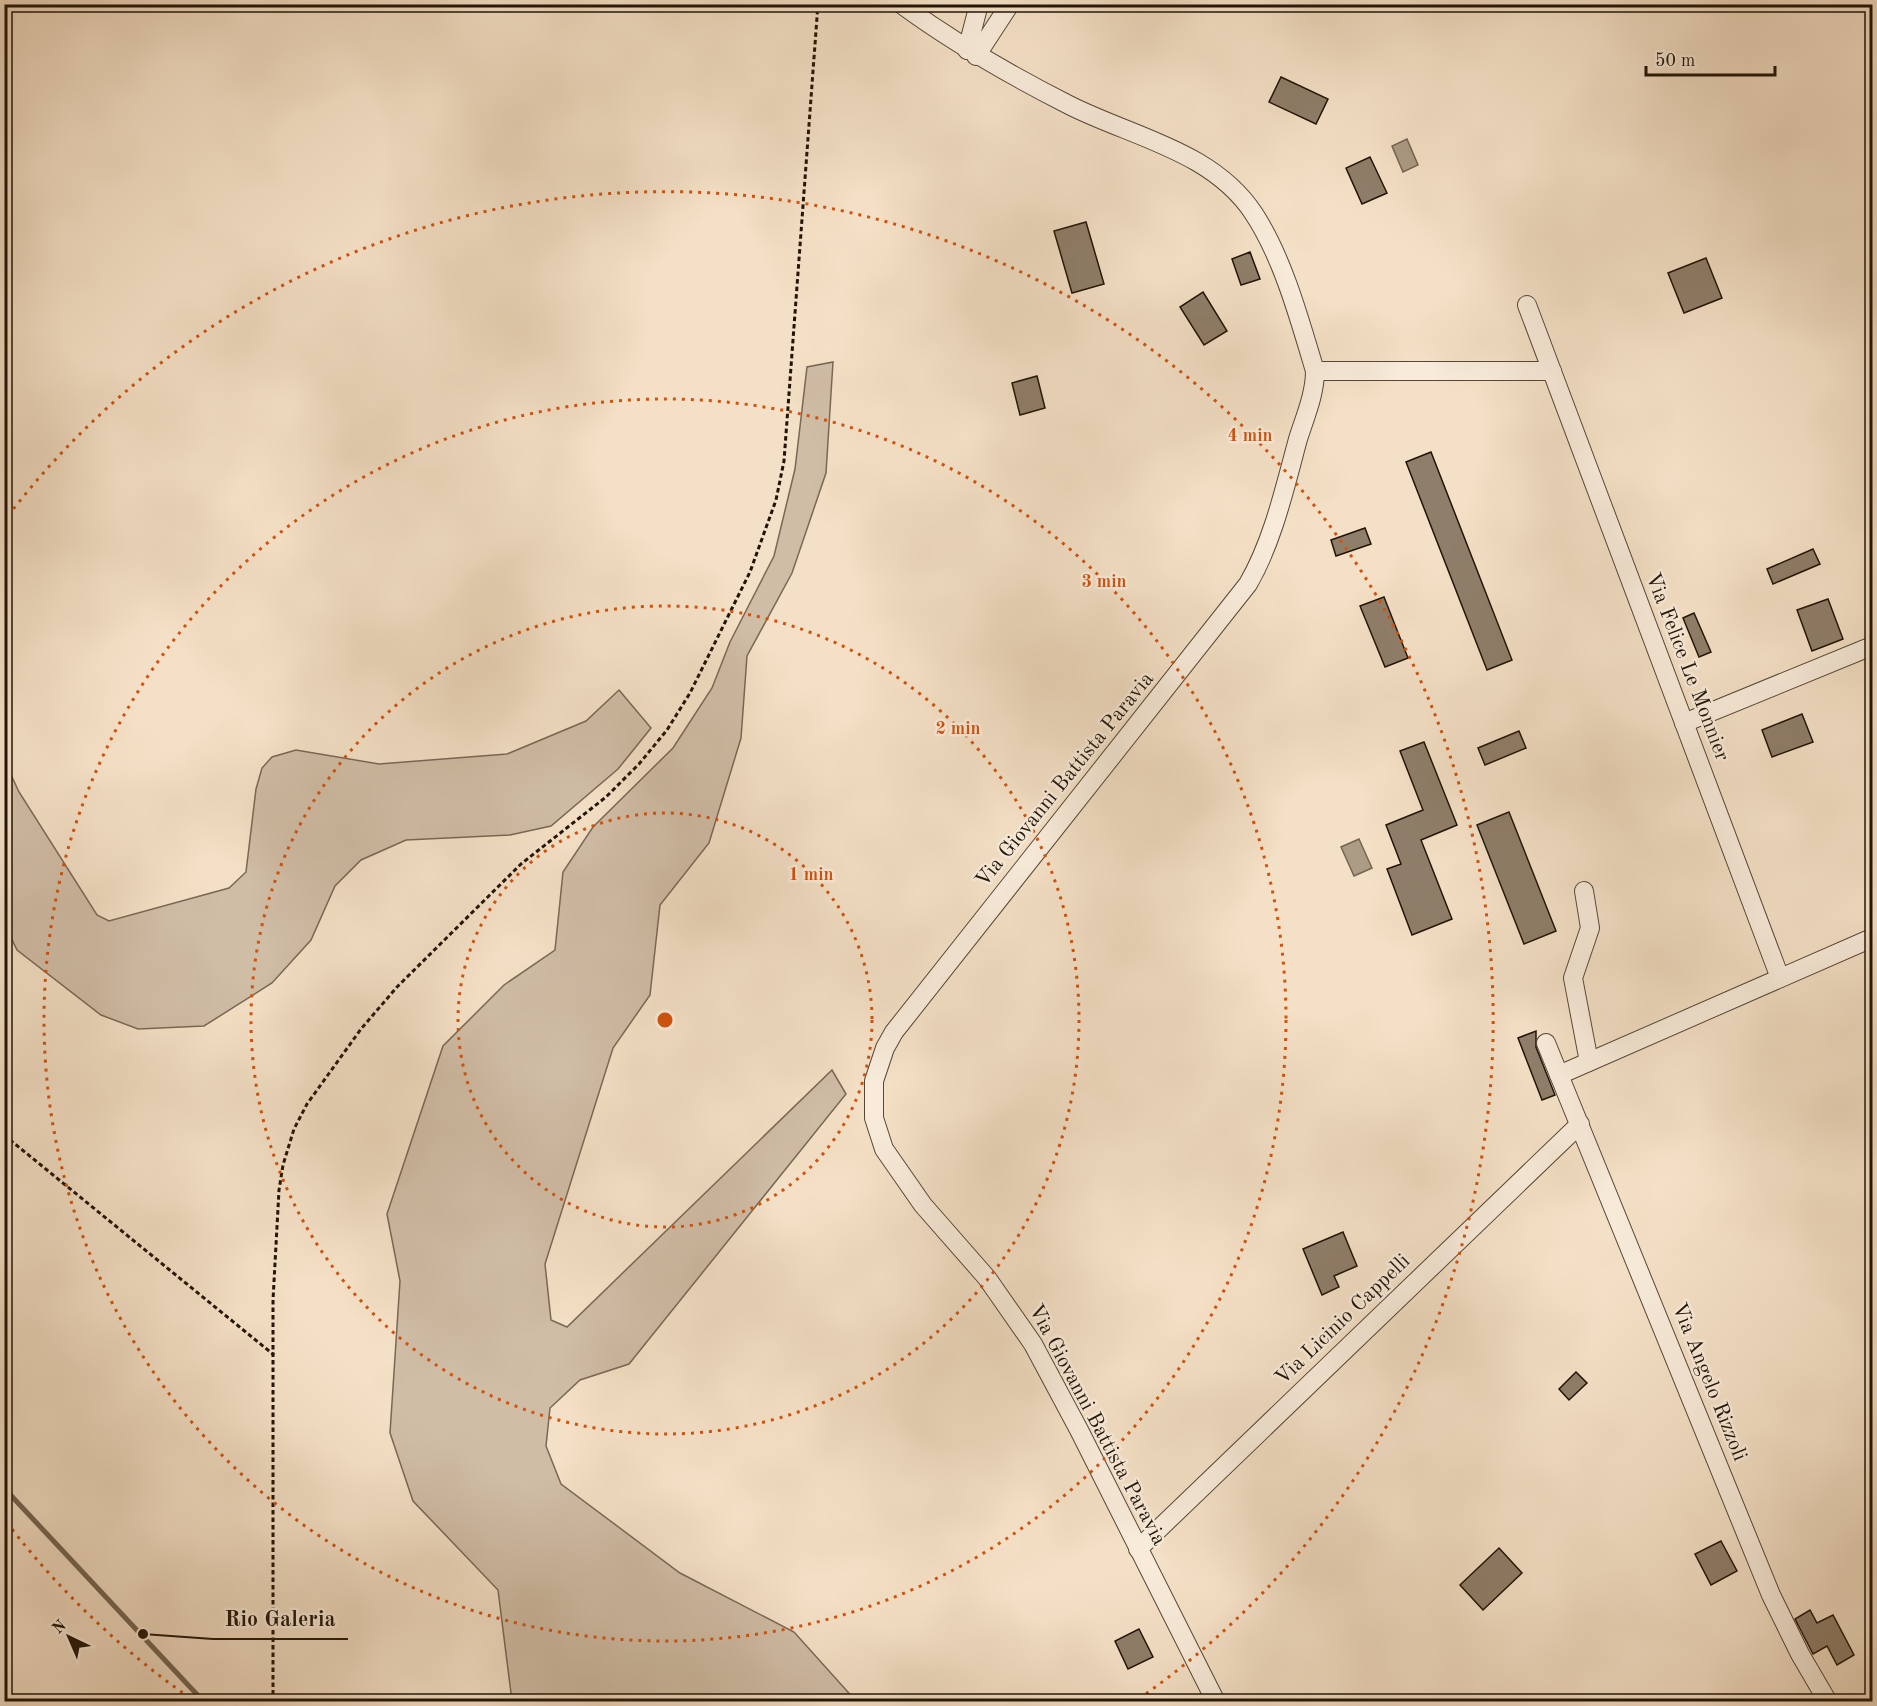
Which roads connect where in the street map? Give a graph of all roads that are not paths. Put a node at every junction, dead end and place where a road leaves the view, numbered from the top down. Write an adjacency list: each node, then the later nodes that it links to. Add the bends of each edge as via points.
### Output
1 (979, 4): 4 (street)
2 (1010, 4): 4 (street)
3 (913, 8): 4 (street, Via Giovanni Battista Paravia)
4 (972, 53): 6 (street, Via Giovanni Battista Paravia, via 1071,106 1186,156 1221,178 1254,213 1269,239)
5 (1527, 305): 7 (street, Via Felice Le Monnier)
6 (1315, 371): 7 (street); 17 (street, Via Giovanni Battista Paravia, via 1289,473 1261,560 1248,584 894,1032 874,1081 874,1118 884,1149 923,1205 987,1278 1033,1344)
7 (1552, 371): 9 (street, Via Felice Le Monnier)
8 (1872, 646): 9 (street)
9 (1684, 723): 12 (street, Via Felice Le Monnier)
10 (1584, 891): 14 (street, via 1590,928 1573,978)
11 (1872, 938): 12 (street)
12 (1780, 978): 14 (street)
13 (1546, 1043): 15 (street, Via Angelo Rizzoli)
14 (1589, 1062): 15 (street)
15 (1559, 1075): 16 (street, Via Angelo Rizzoli)
16 (1580, 1124): 17 (street, Via Licinio Cappelli); 19 (street, Via Angelo Rizzoli, via 1771,1594)
17 (1138, 1549): 18 (street, Via Giovanni Battista Paravia)
18 (1216, 1701)
19 (1828, 1701)

